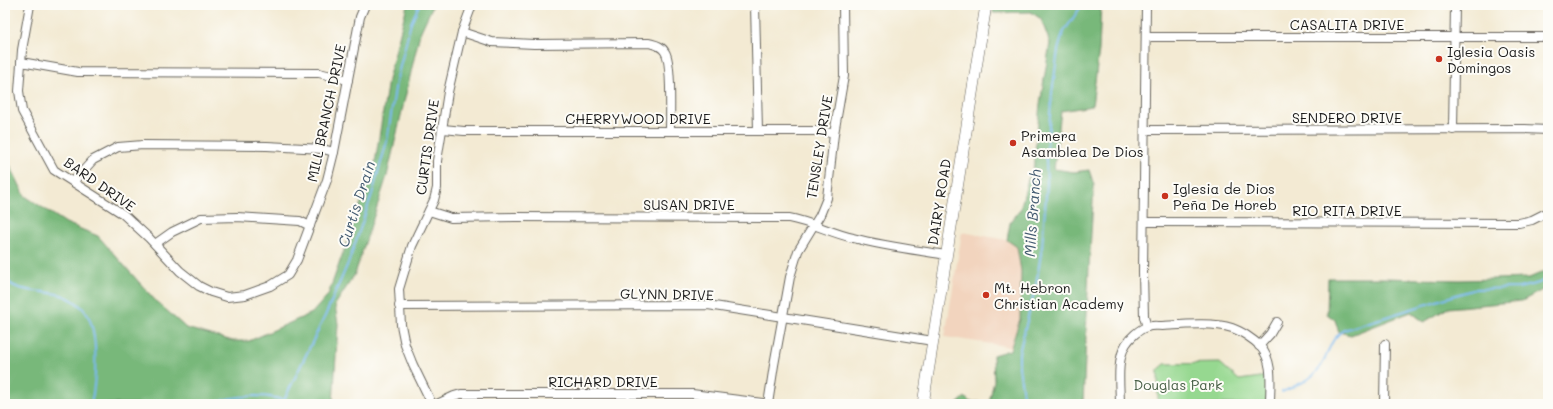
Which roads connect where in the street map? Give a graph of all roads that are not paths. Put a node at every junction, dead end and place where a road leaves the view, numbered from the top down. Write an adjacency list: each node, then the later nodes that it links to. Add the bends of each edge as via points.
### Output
1 (30, 5): 13 (street, BARD DRIVE)
2 (364, 5): 14 (street, MILL BRANCH DRIVE)
3 (472, 5): 9 (street, CURTIS DRIVE)
4 (755, 5): 20 (street)
5 (843, 5): 21 (street, TENSLEY DRIVE, via 844,76)
6 (986, 5): 30 (street, DAIRY ROAD)
7 (1146, 5): 10 (street)
8 (1455, 5): 11 (street)
9 (462, 32): 15 (street, CURTIS DRIVE, via 448,92); 19 (street, via 492,42 658,45 665,50 669,62)
10 (1146, 37): 11 (street, CASALITA DRIVE); 16 (street)
11 (1456, 37): 12 (street, CASALITA DRIVE); 17 (street)
12 (1548, 37)
13 (21, 62): 14 (street, via 78,72 318,74); 23 (street, BARD DRIVE, via 19,91 22,111 54,170)
14 (348, 80): 22 (street, MILL BRANCH DRIVE)
15 (443, 129): 19 (street, CHERRYWOOD DRIVE); 24 (street, CURTIS DRIVE, via 437,188)
16 (1145, 130): 17 (street, SENDERO DRIVE); 26 (street)
17 (1453, 130): 18 (street, SENDERO DRIVE)
18 (1548, 130)
19 (670, 131): 20 (street, CHERRYWOOD DRIVE)
20 (758, 131): 21 (street, CHERRYWOOD DRIVE, via 822,131)
21 (834, 134): 27 (street, TENSLEY DRIVE, via 827,198)
22 (334, 152): 23 (street, via 323,149 267,146 118,147 93,160); 28 (street, MILL BRANCH DRIVE)
23 (73, 182): 29 (street, BARD DRIVE, via 123,214)
24 (429, 210): 27 (street, SUSAN DRIVE, via 451,218 471,219 761,217 789,218); 32 (street, CURTIS DRIVE, via 404,268 399,288)
25 (1548, 212): 26 (street, RIO RITA DRIVE, via 1519,223)
26 (1144, 222): 35 (street, via 1143,283 1144,317)
27 (814, 224): 30 (street, SUSAN DRIVE, via 868,242); 33 (street, TENSLEY DRIVE, via 798,251)
28 (310, 226): 29 (street, via 300,221 237,217 201,218 172,232); 31 (street, MILL BRANCH DRIVE, via 288,275 270,286 245,295)
29 (155, 244): 31 (street, BARD DRIVE, via 180,271 199,286)
30 (946, 255): 36 (street, DAIRY ROAD)
31 (227, 297)
32 (399, 306): 33 (street, GLYNN DRIVE, via 708,305); 39 (street, CURTIS DRIVE, via 405,345)
33 (783, 316): 36 (street, GLYNN DRIVE); 41 (street, TENSLEY DRIVE)
34 (1277, 322): 38 (street)
35 (1147, 327): 38 (street, via 1220,326 1241,332); 43 (street, via 1136,333 1121,354)
36 (933, 341): 42 (street, DAIRY ROAD)
37 (1385, 344): 45 (street)
38 (1260, 346): 44 (street, via 1268,360 1271,374)
39 (432, 404)
40 (437, 404): 41 (street, RICHARD DRIVE, via 461,394 692,394)
41 (770, 404)
42 (923, 404)
43 (1120, 404)
44 (1270, 404)
45 (1384, 404)

